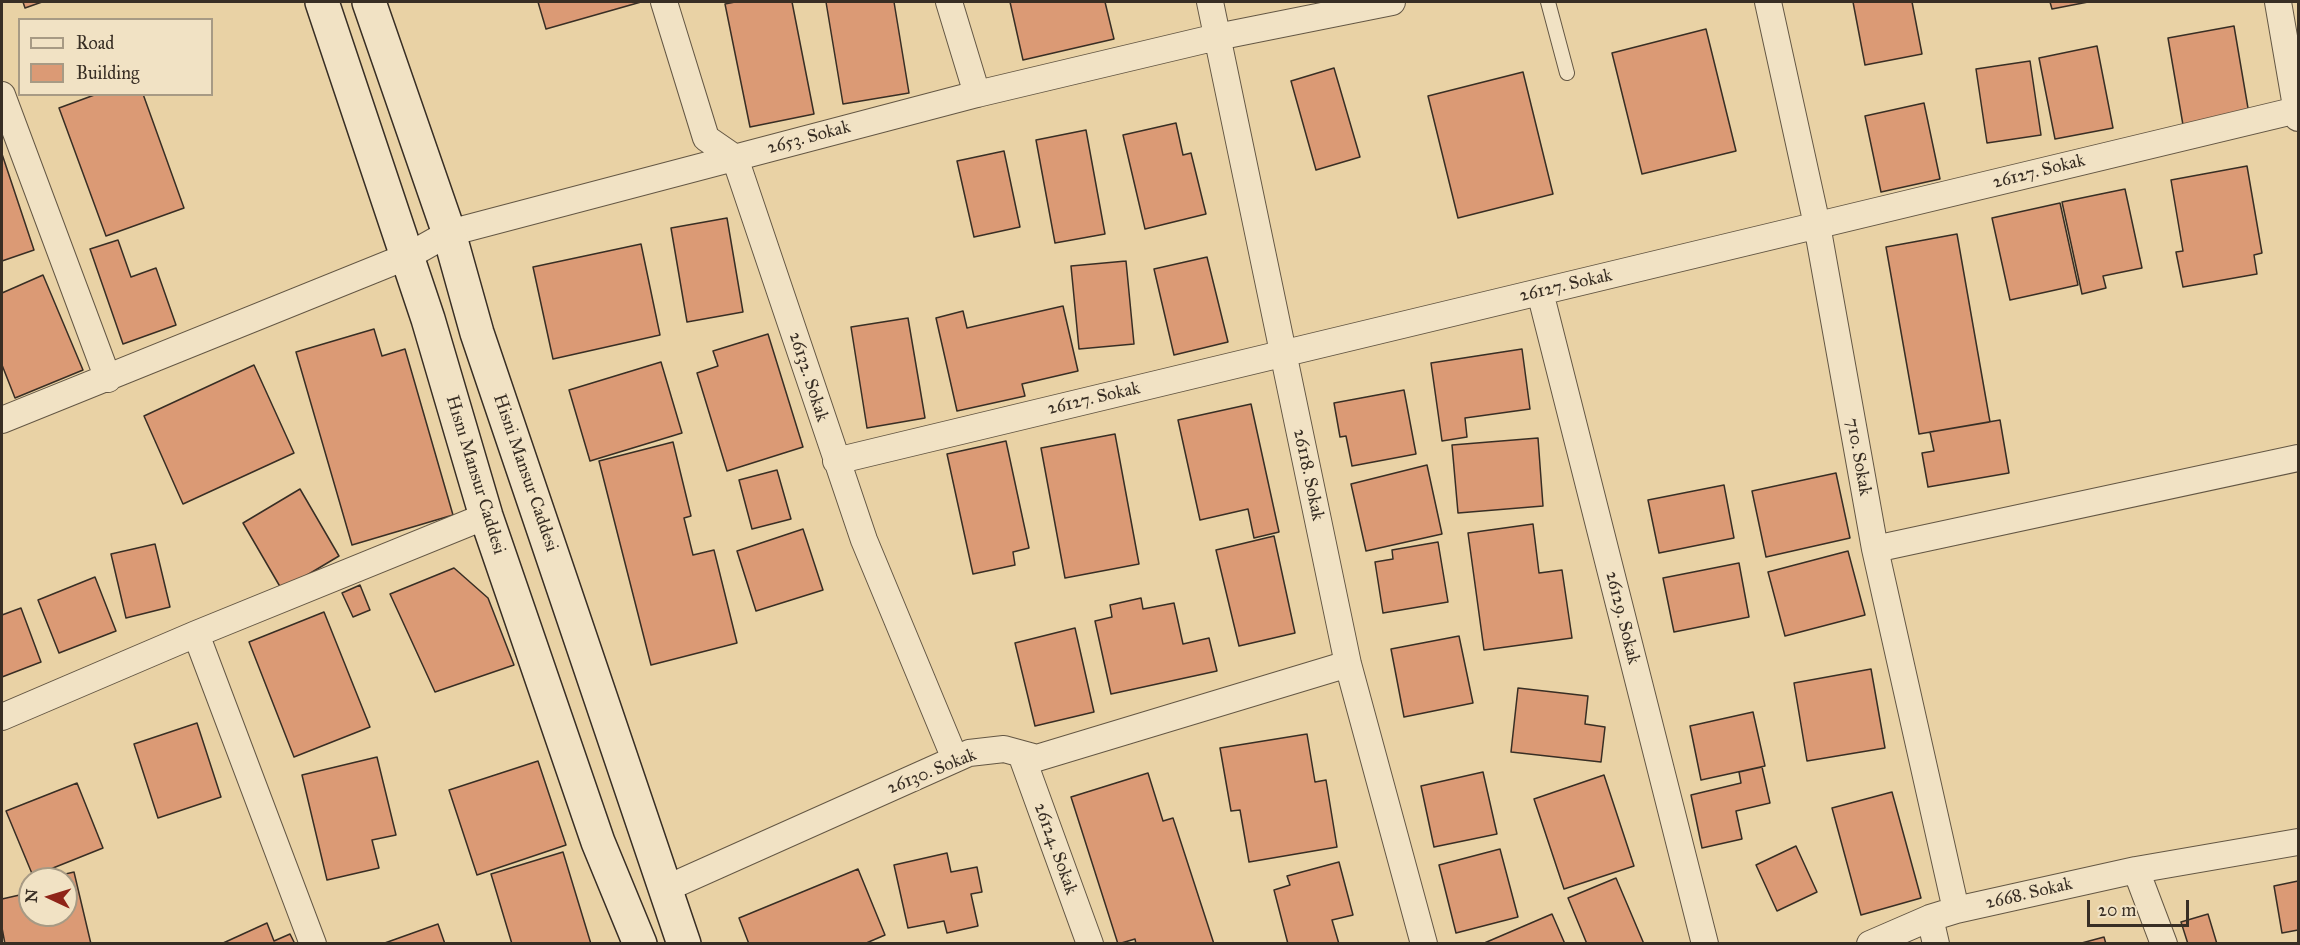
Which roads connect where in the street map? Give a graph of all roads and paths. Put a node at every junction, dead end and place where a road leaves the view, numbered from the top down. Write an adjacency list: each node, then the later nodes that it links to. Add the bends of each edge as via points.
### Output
1 (322, 2): 18 (main road, Hısnı Mansur Caddesi)
2 (369, 2): 17 (main road, Hisni Mansur Caddesi)
3 (664, 2): 15 (street, via 706,138)
4 (949, 2): 12 (street)
5 (1210, 2): 10 (street, 26118. Sokak)
6 (1392, 2): 10 (street, 2653. Sokak)
7 (1548, 2): 11 (lane)
8 (1768, 2): 16 (street, 710. Sokak)
9 (2278, 2): 14 (street)
10 (1217, 37): 12 (street, 2653. Sokak); 20 (street, 26118. Sokak)
11 (1567, 73)
12 (977, 94): 15 (street, 2653. Sokak)
13 (2, 95): 21 (street)
14 (2298, 114): 16 (street, 26127. Sokak)
15 (735, 158): 17 (street, 2653. Sokak); 24 (street, 26132. Sokak)
16 (1817, 225): 19 (street, 26127. Sokak); 26 (street, 710. Sokak)
17 (448, 233): 18 (street, 2653. Sokak); 34 (main road, Hisni Mansur Caddesi, via 477,333)
18 (408, 256): 21 (street, 2653. Sokak); 25 (main road, Hısnı Mansur Caddesi)
19 (1540, 292): 20 (street, 26127. Sokak); 42 (street, 26129. Sokak)
20 (1283, 354): 24 (street, 26127. Sokak); 28 (street, 26118. Sokak)
21 (108, 379): 22 (street, 2653. Sokak)
22 (2, 420)
23 (2298, 459): 26 (street)
24 (836, 461): 31 (street, 26132. Sokak, via 864,540)
25 (486, 516): 27 (street); 38 (main road, Hısnı Mansur Caddesi, via 598,843)
26 (1875, 549): 35 (street, 710. Sokak)
27 (196, 634): 29 (street); 37 (street)
28 (1348, 664): 30 (street, 26130. Sokak, via 1037,758); 41 (street, 26118. Sokak)
29 (2, 717)
30 (1021, 754): 31 (street, 26130. Sokak, via 1004,749 969,753); 40 (street, 26124. Sokak)
31 (955, 759): 34 (street, 26130. Sokak)
32 (2298, 842): 33 (street, 2668. Sokak)
33 (2136, 870): 35 (street, 2668. Sokak); 45 (street)
34 (665, 889): 39 (main road, Hisni Mansur Caddesi)
35 (1956, 910): 36 (street, 2668. Sokak)
36 (1930, 918): 43 (street, 2668. Sokak); 44 (street)
37 (312, 944)
38 (640, 944)
39 (684, 944)
40 (1090, 944)
41 (1424, 944)
42 (1705, 944)
43 (1870, 944)
44 (1936, 944)
45 (2164, 944)

